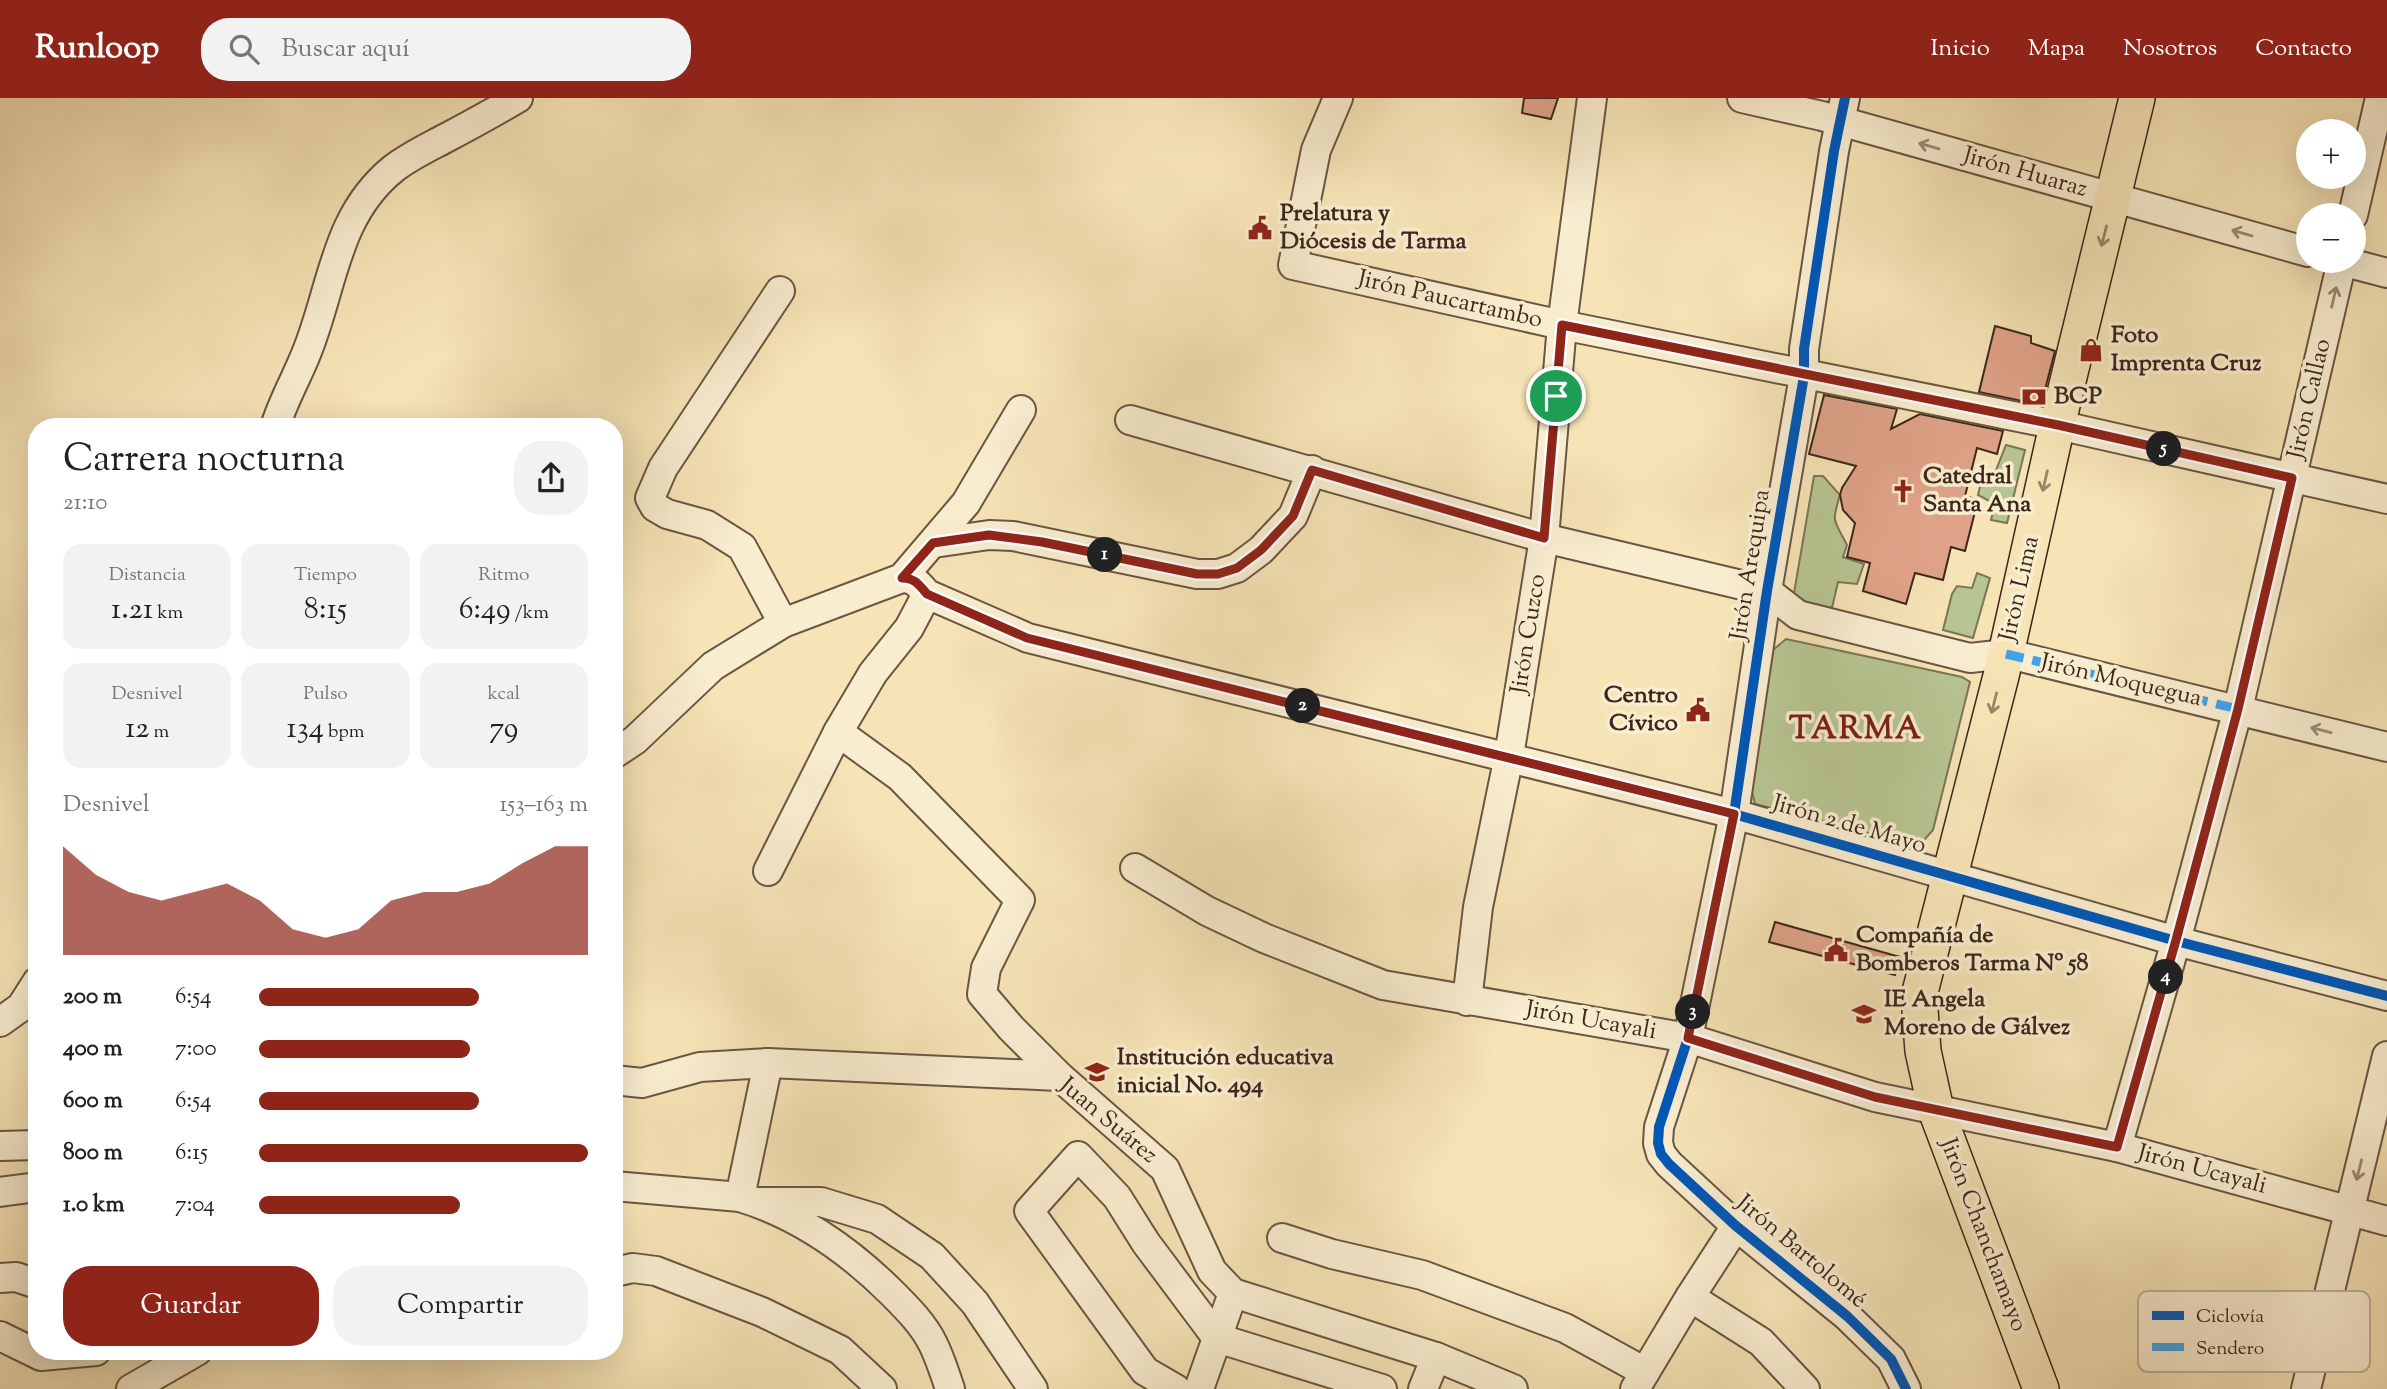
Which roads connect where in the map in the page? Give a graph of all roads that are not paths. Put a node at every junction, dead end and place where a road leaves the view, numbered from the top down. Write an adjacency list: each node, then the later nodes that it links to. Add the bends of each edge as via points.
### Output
1 (518, 98): 18 (street, via 395,168 371,193 338,248 306,354)
2 (1338, 98): 15 (street, Jirón Paucartambo, via 1316,150 1293,265)
3 (1592, 98): 15 (street, Jirón Cuzco)
4 (1742, 98): 7 (street, Jirón Huaraz)
5 (2137, 98): 8 (main road, Jirón Lima)
6 (2380, 98): 9 (street)
7 (1843, 110): 8 (street, Jirón Huaraz, one-way to 7); 16 (street, Jirón Arequipa, via 1804,349)
8 (2113, 197): 10 (street, Jirón Huaraz, one-way to 8); 20 (main road, Jirón Lima, one-way to 20)
9 (2356, 203)
10 (2296, 248)
11 (2366, 268): 13 (street)
12 (2339, 273): 22 (street, Jirón Callao, one-way to 12)
13 (2387, 274)
14 (780, 291): 29 (street, via 663,468 650,498 667,514 707,525 742,547)
15 (1562, 325): 16 (street, Jirón Paucartambo); 24 (street, Jirón Cuzco)
16 (1804, 376): 20 (street, Jirón Paucartambo); 27 (street, Jirón Arequipa)
17 (1021, 410): 25 (street, via 966,503)
18 (278, 418)
19 (1130, 420): 21 (street, Jirón Moquegua)
20 (2058, 425): 22 (street, Jirón Paucartambo); 30 (main road, Jirón Lima, one-way to 30)
21 (1312, 470): 24 (street, Jirón Moquegua); 25 (street, via 1293,516 1253,556 1218,574 1197,574 1013,536)
22 (2292, 478): 23 (street, Jirón Paucartambo); 31 (street, Jirón Callao)
23 (2387, 499)
24 (1544, 538): 27 (street, Jirón Moquegua); 35 (street, Jirón Cuzco)
25 (933, 543): 26 (street)
26 (902, 578): 28 (street, Jirón 2 de Mayo, via 916,581); 29 (street)
27 (1767, 591): 30 (street, Jirón Moquegua, via 1798,615 1970,658); 36 (street, Jirón Arequipa)
28 (927, 594): 32 (street); 35 (street, Jirón 2 de Mayo, via 1027,638)
29 (783, 623): 34 (street, via 713,666)
30 (2006, 654): 31 (street, Jirón Moquegua); 39 (main road, Jirón Lima, one-way to 39)
31 (2238, 709): 33 (street, Jirón Moquegua, one-way to 31); 40 (street, Jirón Callao)
32 (838, 732): 38 (street); 46 (street, via 900,777 1020,900 986,968 982,993)
33 (2387, 747)
34 (623, 748)
35 (1509, 756): 36 (street, Jirón 2 de Mayo); 42 (street, Jirón Cuzco, via 1478,907)
36 (1734, 814): 39 (street, Jirón 2 de Mayo); 43 (street, Jirón Arequipa)
37 (1135, 869): 42 (street, Jirón Ucayali, via 1207,911 1347,971 1383,985)
38 (768, 871)
39 (1950, 875): 40 (street, Jirón 2 de Mayo); 48 (main road, Jirón Chanchamayo, via 1919,996 1923,1051)
40 (2176, 940): 41 (street, Jirón 2 de Mayo); 51 (street, Jirón Callao)
41 (2387, 996)
42 (1467, 1001): 43 (street, Jirón Ucayali)
43 (1688, 1038): 48 (street, Jirón Ucayali, via 1875,1097); 52 (street, Jirón Arequipa, via 1659,1127)
44 (2387, 1056): 57 (street, one-way to 57)
45 (768, 1063): 46 (street, Juan Suárez); 47 (street, Juan Suárez, via 700,1067 642,1083); 56 (street)
46 (1059, 1076): 65 (street, Juan Suárez, via 1166,1169 1212,1271)
47 (623, 1081)
48 (1936, 1110): 51 (street, Jirón Ucayali); 84 (main road, Jirón Chanchamayo)
49 (28, 1145): 50 (street)
50 (0, 1146)
51 (2117, 1147): 57 (street, Jirón Ucayali)
52 (1661, 1154): 59 (street, Jirón Bartolomé)
53 (28, 1187): 55 (street)
54 (623, 1187): 56 (street)
55 (0, 1192)
56 (748, 1199): 75 (street, via 828,1238 864,1265 933,1342); 76 (street, via 821,1202 877,1219 932,1256 975,1303)
57 (2349, 1211): 58 (street, Jirón Ucayali); 64 (street)
58 (2387, 1222)
59 (1736, 1226): 66 (street); 83 (street, Jirón Bartolomé, via 1847,1316 1891,1359)
60 (1282, 1238): 72 (street, via 1435,1280 1565,1328)
61 (623, 1270): 74 (street, via 656,1271 762,1312 840,1349)
62 (0, 1278): 63 (street)
63 (28, 1281)
64 (2330, 1291)
65 (1233, 1293): 68 (street); 70 (street)
66 (1690, 1297): 72 (street); 82 (street, via 1761,1342)
67 (0, 1336): 69 (street)
68 (1217, 1338): 77 (street, via 1117,1196 1078,1156 1029,1211 1145,1371); 78 (street); 79 (street)
69 (28, 1350)
70 (1436, 1357): 80 (street); 81 (street)
71 (181, 1360): 73 (street)
72 (1640, 1381)
73 (131, 1389)
74 (882, 1389)
75 (950, 1389)
76 (1033, 1389)
77 (1175, 1389)
78 (1199, 1389)
79 (1382, 1389)
80 (1423, 1389)
81 (1513, 1389)
82 (1805, 1389)
83 (1906, 1389)
84 (2041, 1389)

